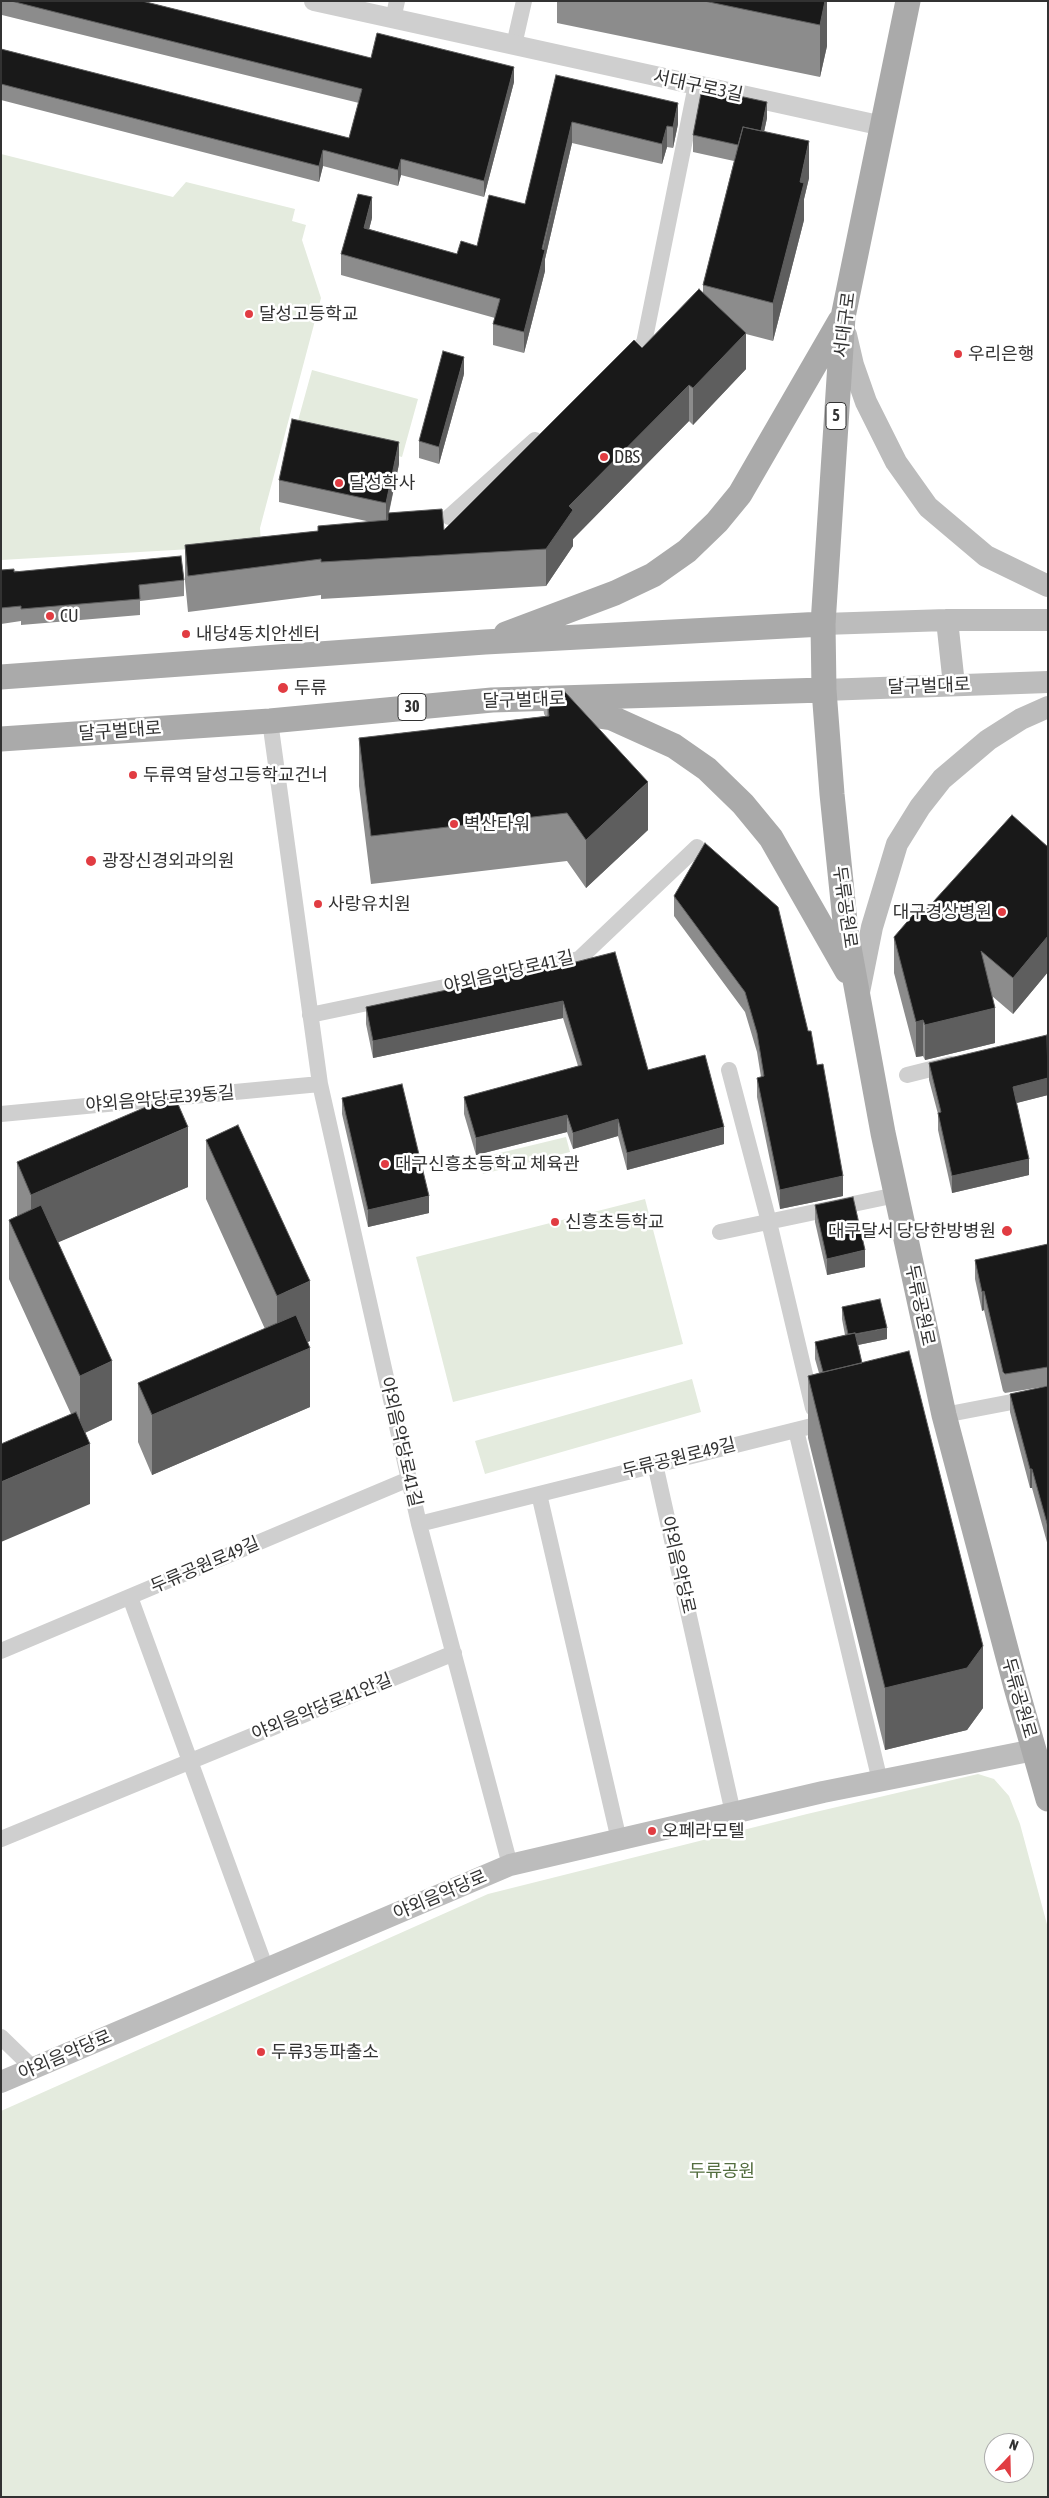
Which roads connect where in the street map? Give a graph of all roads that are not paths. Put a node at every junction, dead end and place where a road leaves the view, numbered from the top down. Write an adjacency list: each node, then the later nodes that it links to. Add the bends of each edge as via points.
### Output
1 (314, 1): 4 (street, 서대구로3길)
2 (524, 1): 5 (street)
3 (908, 1): 7 (main road, 서대구로 / 5)
4 (395, 10): 5 (street, 서대구로3길)
5 (514, 45): 6 (street, 서대구로3길)
6 (696, 85): 7 (street, 서대구로3길); 9 (street, via 644,343)
7 (883, 126): 8 (main road, 서대구로 / 5)
8 (843, 317): 12 (main road, via 853,365 866,402 896,462 928,507 986,556); 15 (main road, 서대구로 / 5); 16 (main road, via 740,494 687,551 653,575 615,593)
9 (616, 369)
10 (550, 427): 11 (street)
11 (449, 517)
12 (1048, 586)
13 (947, 620): 14 (main road); 15 (main road); 20 (main road)
14 (1048, 620)
15 (823, 624): 16 (main road); 17 (main road, 서대구로 / 5)
16 (485, 642): 18 (main road)
17 (824, 654): 21 (main road, 두류공원로 / 5)
18 (1, 677)
19 (1048, 682): 20 (main road, 달구벌대로)
20 (954, 685): 21 (main road, 달구벌대로)
21 (824, 690): 22 (main road, 달구벌대로 / 30); 27 (main road, 두류공원로 / 5, via 846,931)
22 (492, 700): 24 (main road, 달구벌대로 / 30); 27 (main road, via 612,718 674,746 707,769 772,838)
23 (1048, 707): 27 (main road, via 988,740 942,779 920,807 896,844 872,927)
24 (270, 720): 25 (main road, 달구벌대로 / 30); 28 (street, 야외음악당로41길)
25 (1, 739)
26 (697, 847): 28 (street, 야외음악당로41길, via 579,959)
27 (859, 993): 34 (main road, 두류공원로 / 5)
28 (310, 1015): 32 (street, 야외음악당로41길)
29 (964, 1062): 31 (street)
30 (729, 1070): 35 (street)
31 (907, 1075)
32 (320, 1084): 33 (street, 야외음악당로39동길); 43 (street, 야외음악당로41길)
33 (1, 1114)
34 (896, 1195): 35 (street); 38 (main road, 두류공원로 / 5)
35 (769, 1222): 36 (street); 40 (street)
36 (720, 1232)
37 (1048, 1395): 38 (street)
38 (935, 1403): 49 (main road, 두류공원로 / 5)
39 (845, 1418): 40 (street, 두류공원로49길)
40 (817, 1425): 41 (street, 두류공원로49길)
41 (796, 1430): 42 (street, 두류공원로49길); 51 (street)
42 (655, 1464): 44 (street, 두류공원로49길); 53 (street, 야외음악당로)
43 (409, 1479): 45 (street, 야외음악당로41길); 46 (street, 두류공원로49길)
44 (539, 1494): 45 (street, 두류공원로49길); 55 (street)
45 (420, 1524): 48 (street, 야외음악당로41길)
46 (130, 1597): 47 (street, 두류공원로49길); 50 (street)
47 (1, 1652)
48 (454, 1654): 50 (street, 야외음악당로41안길); 56 (street, 야외음악당로41길)
49 (1041, 1749): 51 (main road, 야외음악당로); 52 (main road, 두류공원로 / 5)
50 (190, 1761): 54 (street, 야외음악당로41안길); 57 (street)
51 (880, 1781): 53 (main road, 야외음악당로)
52 (1048, 1799)
53 (733, 1813): 55 (main road, 야외음악당로)
54 (1, 1839)
55 (619, 1840): 56 (main road, 야외음악당로)
56 (510, 1865): 57 (main road, 야외음악당로)
57 (266, 1969): 59 (main road, 야외음악당로)
58 (1, 2036): 59 (street)
59 (34, 2069): 60 (main road, 야외음악당로)
60 (1, 2082)

